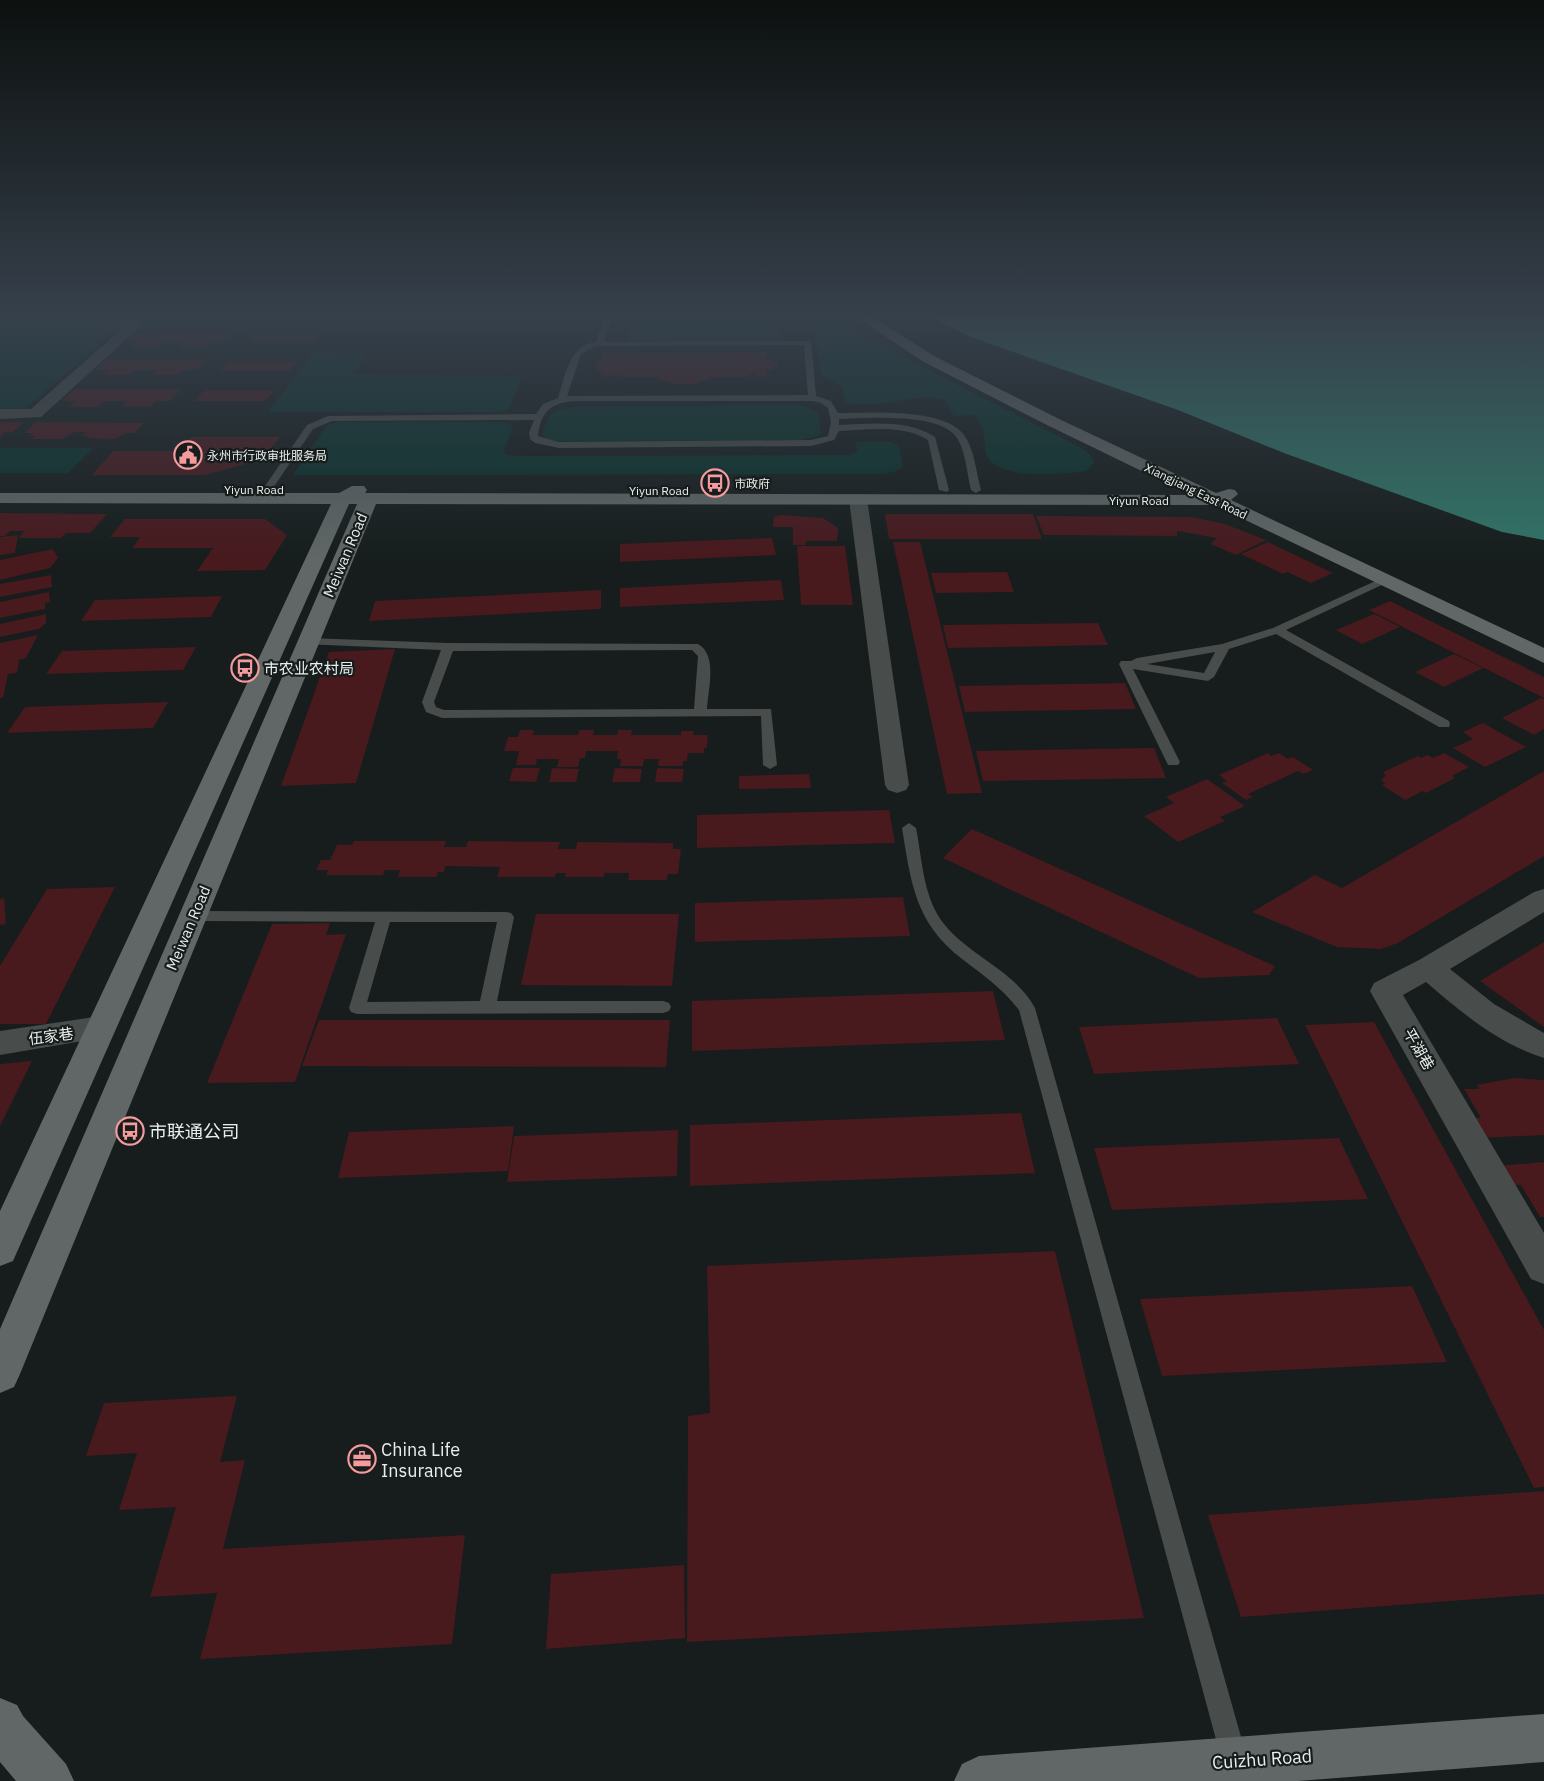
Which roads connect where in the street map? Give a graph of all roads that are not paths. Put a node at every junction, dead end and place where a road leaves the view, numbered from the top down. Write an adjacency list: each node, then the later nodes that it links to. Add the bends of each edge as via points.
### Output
1 (56, 395): 7 (street, via 35,414)
2 (563, 395): 6 (lane)
3 (1002, 395): 15 (street, Xiangjiang East Road)
4 (1024, 395): 17 (street, Xiangjiang East Road)
5 (812, 398): 6 (lane); 8 (lane, via 829,404)
6 (562, 399): 9 (lane, via 544,407)
7 (0, 414)
8 (834, 416): 10 (lane); 14 (lane, via 911,417 949,427 960,434 964,443)
9 (538, 417): 10 (lane, via 533,437 559,445 818,443 833,436); 12 (lane, via 331,418 310,427)
10 (834, 428): 13 (lane, via 905,429 928,434)
11 (0, 488): 12 (street, Yiyun Road)
12 (268, 489): 16 (street, Yiyun Road)
13 (944, 490): 14 (street, Yiyun Road); 16 (street, Yiyun Road)
14 (976, 490): 15 (street, Yiyun Road)
15 (1194, 490): 17 (street, Xiangjiang East Road)
16 (357, 495): 18 (street, Yiyun Road); 19 (street, Yiyun Road); 23 (street, Meiwan Road); 40 (street, Meiwan Road)
17 (1221, 497): 19 (street, Yiyun Road); 20 (street, Xiangjiang East Road); 22 (street, Xiangjiang East Road)
18 (0, 498)
19 (858, 499): 32 (street)
20 (1384, 580): 21 (lane); 26 (street, Xiangjiang East Road)
21 (1277, 630): 25 (lane); 29 (lane)
22 (1544, 640)
23 (308, 642): 24 (lane); 35 (street, Meiwan Road)
24 (448, 647): 28 (lane, via 694,646 704,656); 28 (lane, via 428,702 430,709 442,714)
25 (1224, 647): 27 (lane); 27 (lane, via 1208,677)
26 (1544, 656)
27 (1125, 664): 30 (lane)
28 (700, 712): 31 (lane, via 767,712)
29 (1444, 724)
30 (1173, 762)
31 (770, 765)
32 (897, 785)
33 (909, 828): 48 (lane, via 926,907 936,924 949,939 1002,979 1027,1008)
34 (1544, 899): 37 (street, 平湖巷)
35 (193, 916): 36 (lane); 45 (street, Meiwan Road)
36 (384, 917): 38 (lane, via 506,917); 38 (lane, via 357,1008)
37 (1429, 968): 42 (street, via 1479,1011 1510,1031); 44 (street, 平湖巷, via 1385,991)
38 (487, 1008): 39 (lane)
39 (663, 1008)
40 (101, 1028): 41 (street, 伍家巷); 43 (street, Meiwan Road)
41 (0, 1043)
42 (1544, 1046)
43 (0, 1250)
44 (1544, 1267)
45 (0, 1374)
46 (0, 1722): 49 (street)
47 (1544, 1738): 48 (street, Cuizhu Road)
48 (1235, 1761): 50 (street, Cuizhu Road)
49 (49, 1781)
50 (979, 1781)

